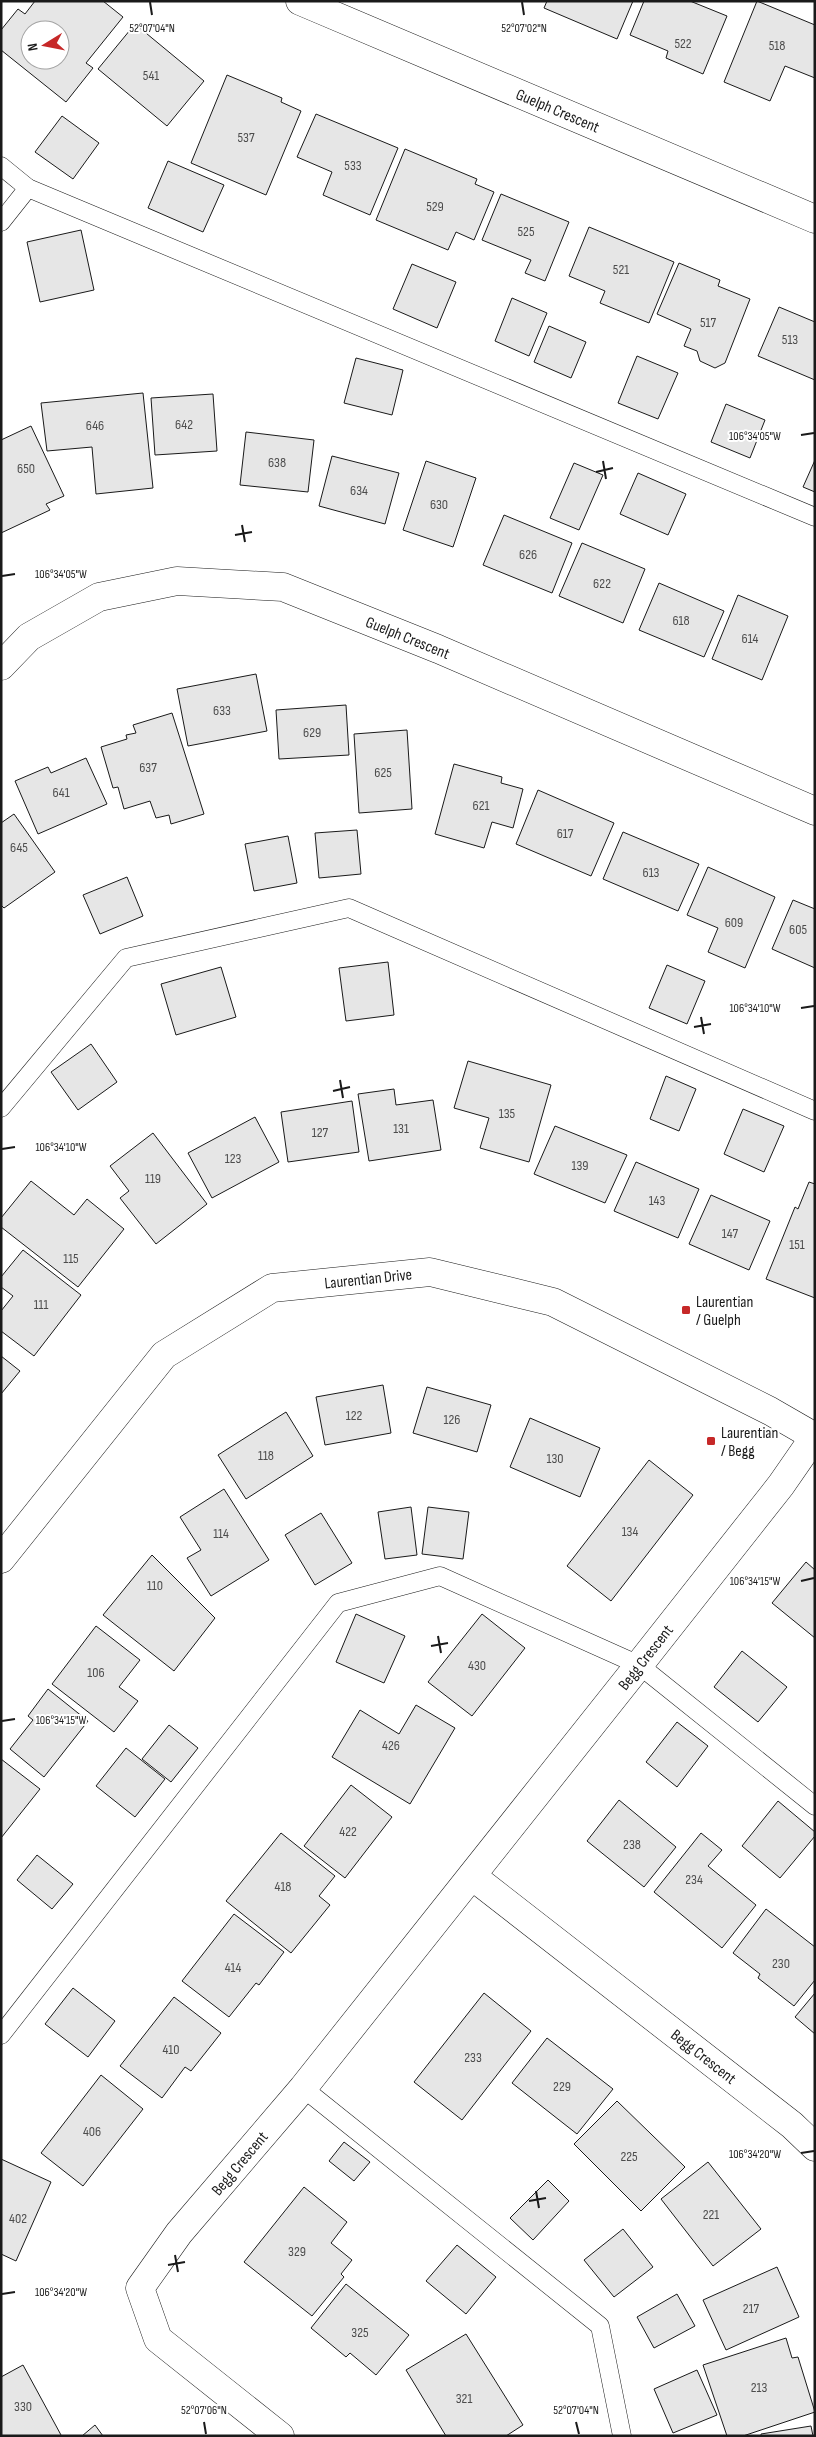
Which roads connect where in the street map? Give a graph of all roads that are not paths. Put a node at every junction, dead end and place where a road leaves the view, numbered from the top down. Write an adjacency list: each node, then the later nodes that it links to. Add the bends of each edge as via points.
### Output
1 (300, 1): 4 (street, Guelph Crescent)
2 (1, 166): 3 (lane)
3 (28, 188): 5 (lane); 6 (lane)
4 (815, 219)
5 (1, 222)
6 (815, 517)
7 (1, 666): 8 (street, Guelph Crescent, via 29,637 99,597 177,581 283,587 438,649)
8 (815, 811)
9 (1, 1108): 10 (lane, via 126,958 350,908)
10 (815, 1111)
11 (815, 1436): 12 (street, Laurentian Drive, via 553,1302 430,1272 272,1288 164,1355); 13 (street, Begg Crescent, via 781,1486)
12 (1, 1559)
13 (639, 1665): 14 (lane); 15 (street, Begg Crescent); 16 (lane, via 440,1576 338,1603)
14 (815, 1806)
15 (472, 1876): 17 (street, Begg Crescent); 18 (street, Begg Crescent, via 792,2125)
16 (1, 2035)
17 (303, 2088): 19 (street, Begg Crescent, via 179,2233 140,2288 158,2339); 20 (lane, via 600,2326)
18 (815, 2147)
19 (280, 2436)
20 (622, 2436)

